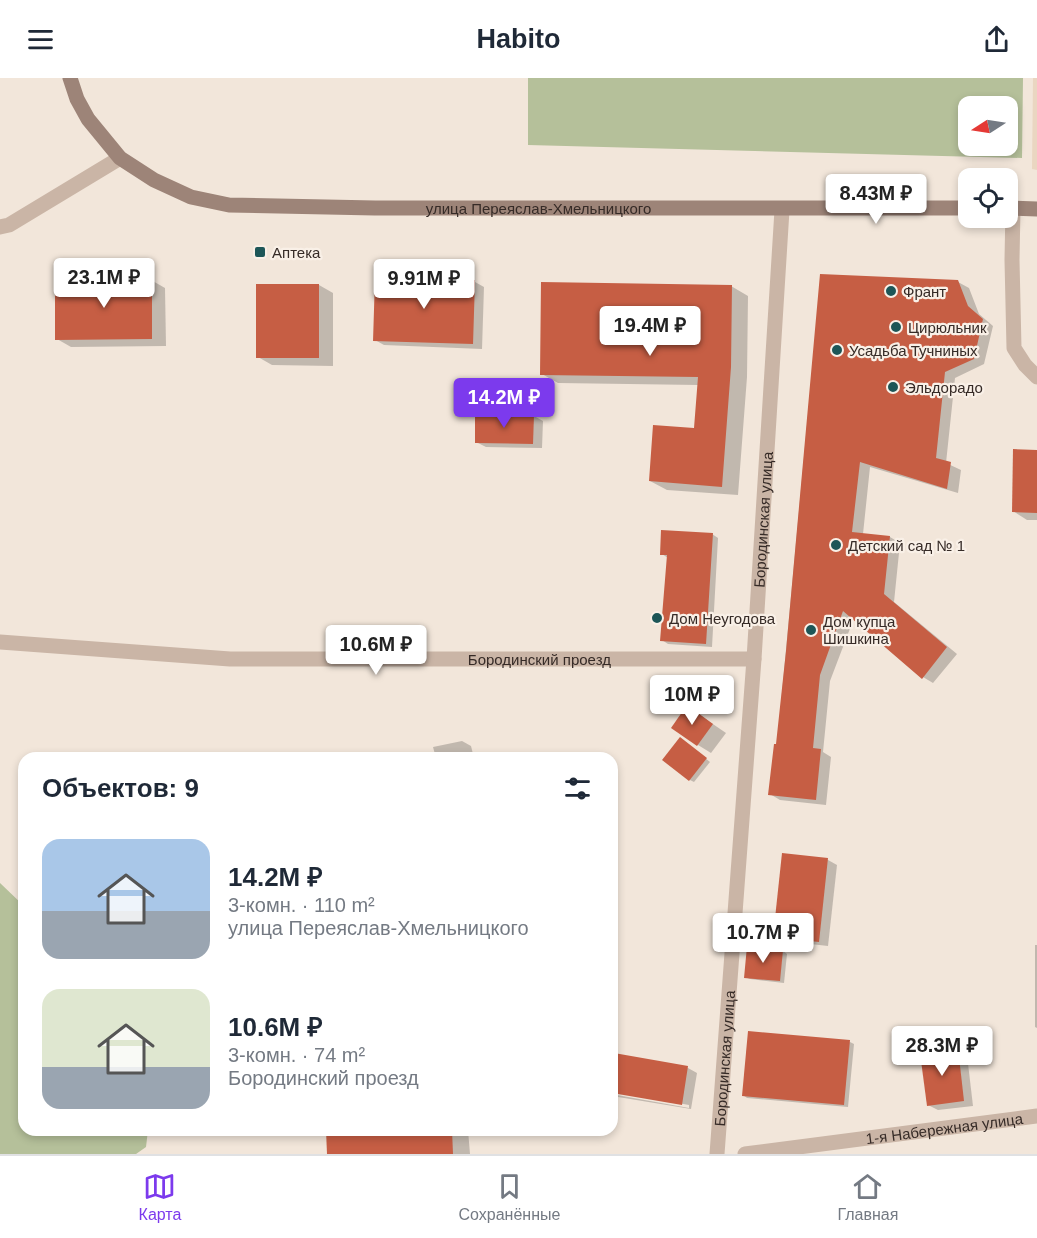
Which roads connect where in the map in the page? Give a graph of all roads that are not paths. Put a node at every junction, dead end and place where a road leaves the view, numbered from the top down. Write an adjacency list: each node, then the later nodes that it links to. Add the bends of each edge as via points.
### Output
1 (70, 78): 2 (main road, улица Переяслав-Хмельницкого, via 88,119)
2 (120, 158): 6 (main road, улица Переяслав-Хмельницкого, via 191,197 229,206); 7 (street)
3 (958, 208): 6 (main road, улица Переяслав-Хмельницкого)
4 (1018, 208): 5 (main road)
5 (1037, 208)
6 (782, 210): 11 (street, Бородинская улица)
7 (0, 227)
8 (1011, 228): 9 (street, via 1014,348)
9 (1037, 377)
10 (0, 642): 11 (street, Бородинский проезд, via 230,659)
11 (754, 659): 13 (street, Бородинская улица)
12 (1037, 1116): 14 (street, 1-я Набережная улица)
13 (717, 1154)
14 (745, 1154)

